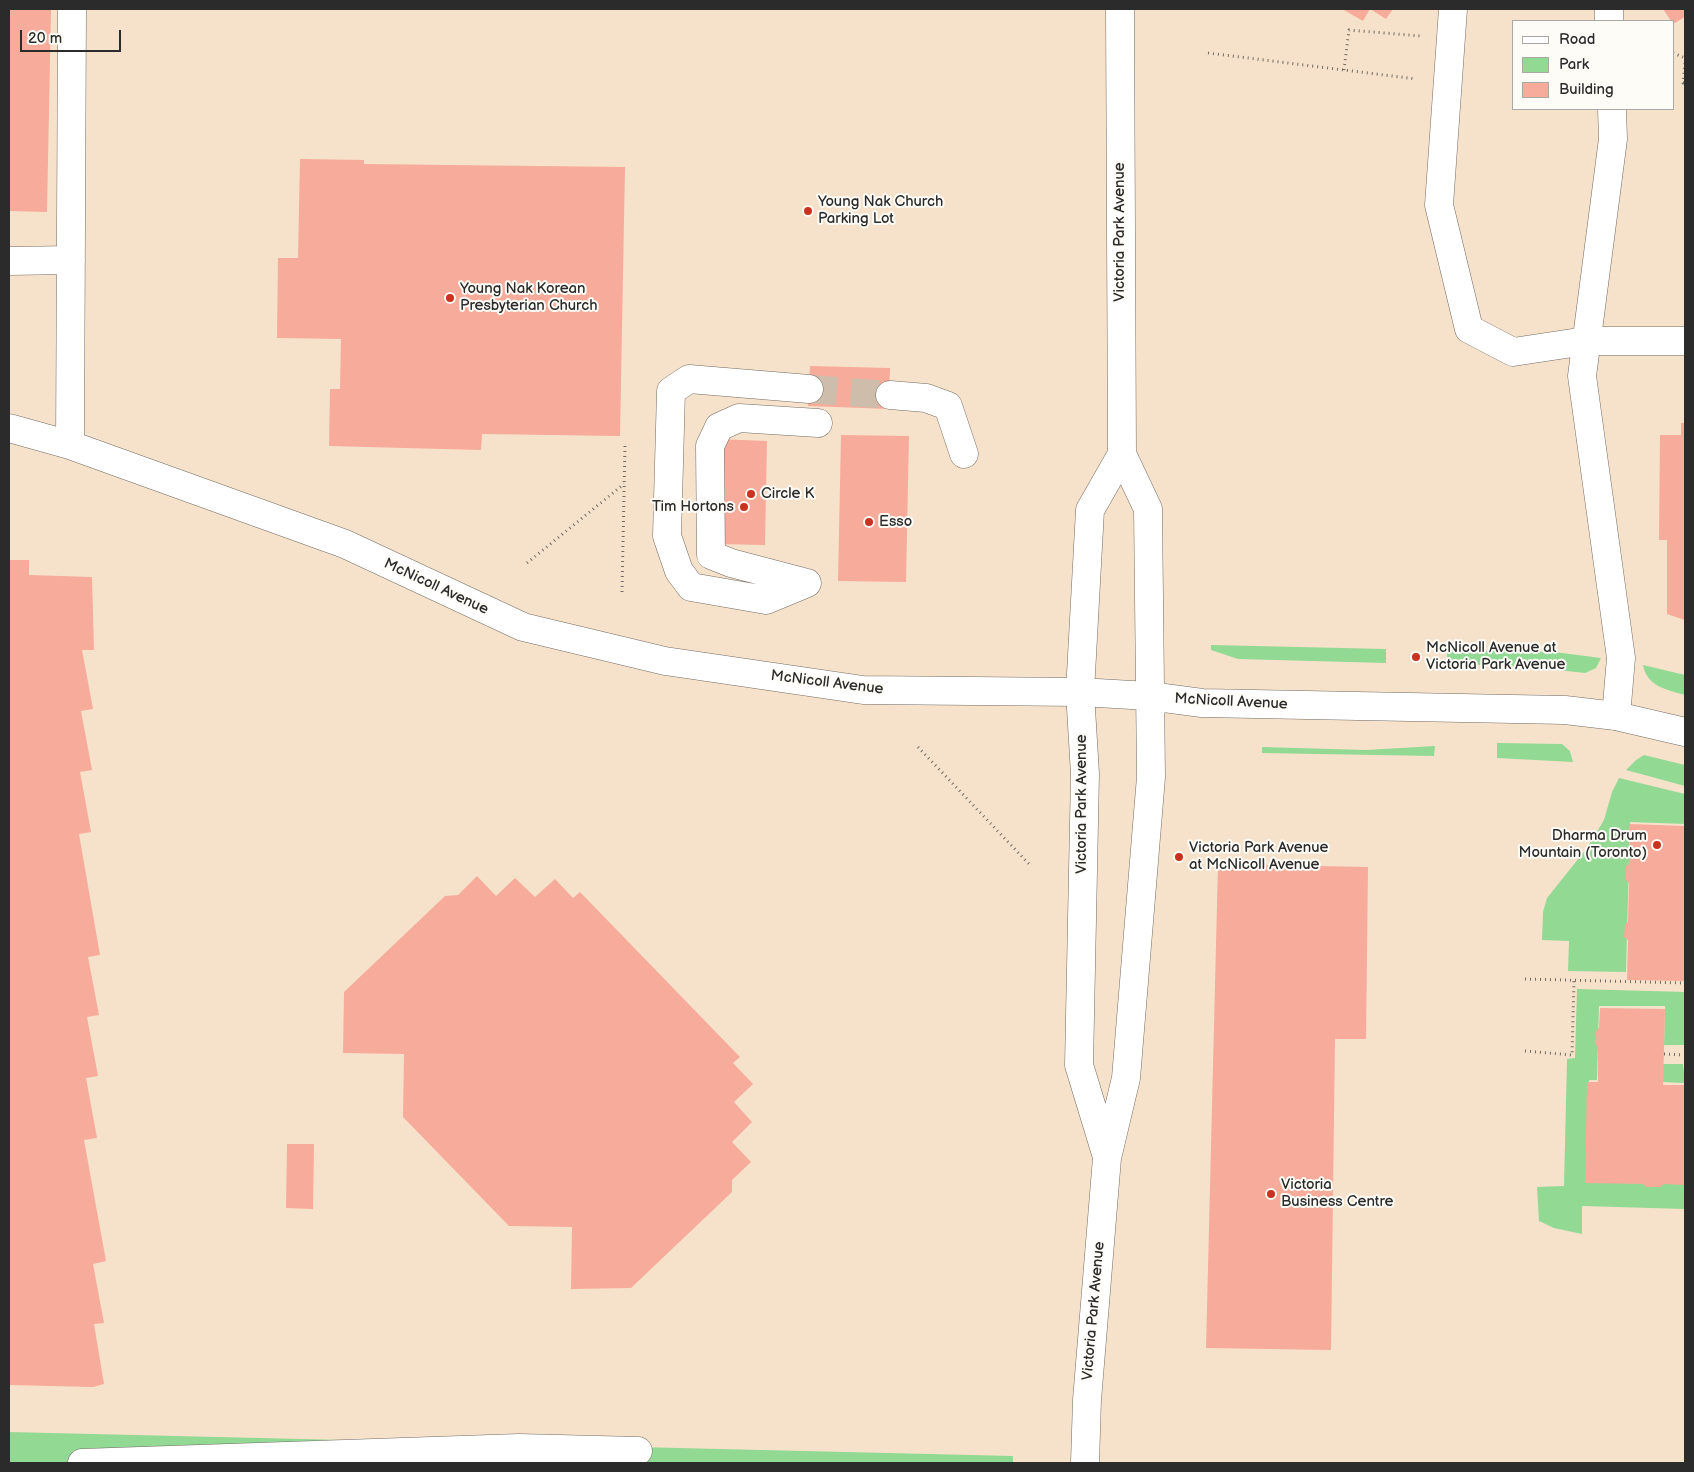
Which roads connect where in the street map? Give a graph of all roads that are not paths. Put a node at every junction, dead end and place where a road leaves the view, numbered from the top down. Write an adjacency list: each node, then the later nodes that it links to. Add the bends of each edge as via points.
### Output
1 (72, 9): 5 (main road)
2 (1120, 9): 15 (main road, Victoria Park Avenue)
3 (1453, 9): 7 (main road, via 1439,205 1469,329 1513,352)
4 (1612, 110): 7 (main road, via 1613,139)
5 (71, 260): 6 (main road); 13 (main road)
6 (9, 261)
7 (1586, 341): 8 (main road); 18 (main road, via 1582,376 1621,658)
8 (1685, 341)
9 (809, 389): 11 (main road, via 689,378 671,391 668,536 679,572 691,587 766,600 807,583 711,555 710,446 719,427 739,418)
10 (890, 395): 14 (main road, via 926,398 948,406)
11 (818, 423)
12 (9, 428): 13 (main road, McNicoll Avenue)
13 (70, 445): 16 (main road, McNicoll Avenue, via 345,544 522,627 665,661 863,690)
14 (964, 454)
15 (1122, 454): 16 (main road, Victoria Park Avenue, via 1090,510); 17 (main road, Victoria Park Avenue, via 1148,509)
16 (1080, 692): 17 (main road, McNicoll Avenue); 20 (main road, Victoria Park Avenue, via 1085,774 1079,1065)
17 (1149, 696): 18 (main road, McNicoll Avenue, via 1202,703 1565,710); 20 (main road, Victoria Park Avenue, via 1150,777 1126,1078)
18 (1616, 716): 19 (main road, McNicoll Avenue)
19 (1685, 732)
20 (1107, 1158): 23 (main road, Victoria Park Avenue, via 1087,1400)
21 (638, 1451): 22 (main road, via 519,1448)
22 (82, 1463)
23 (1085, 1463)

